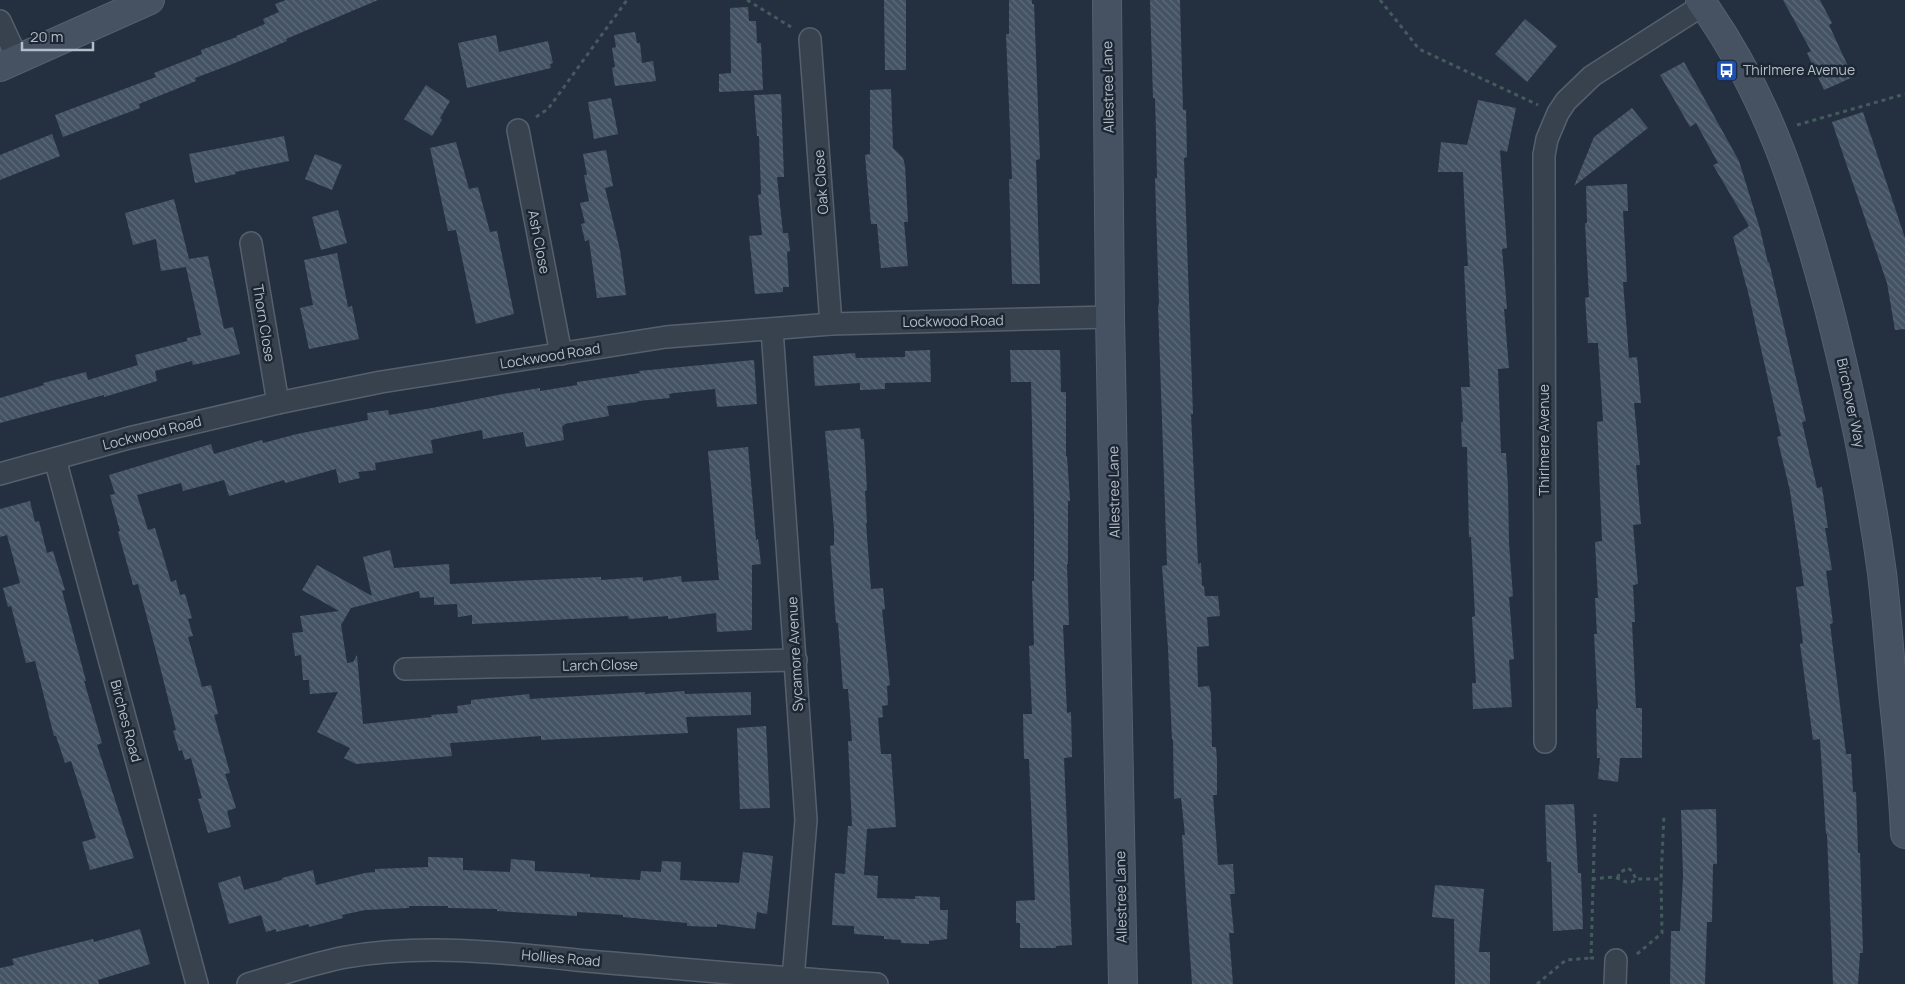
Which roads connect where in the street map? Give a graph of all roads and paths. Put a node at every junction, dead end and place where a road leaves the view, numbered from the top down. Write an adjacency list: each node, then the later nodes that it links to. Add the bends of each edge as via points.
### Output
1 (150, 0): 9 (street)
2 (627, 0): 12 (path, via 548,109)
3 (747, 0): 8 (path)
4 (1107, 0): 15 (street, Allestree Lane)
5 (1380, 0): 11 (path, via 1419,49)
6 (1701, 2): 11 (street, Thirlmere Avenue, via 1592,76); 13 (street, Birchover Way, via 1749,80)
7 (0, 21): 9 (street)
8 (810, 39): 16 (street, Oak Close)
9 (9, 63)
10 (1905, 94): 13 (path)
11 (1558, 113): 24 (street, Thirlmere Avenue, via 1544,155)
12 (518, 130): 18 (street, Ash Close)
13 (1774, 131): 27 (street, Birchover Way, via 1813,247 1860,444 1882,573)
14 (251, 243): 19 (street, Thorn Close)
15 (1110, 317): 16 (street, Lockwood Road); 38 (street, Allestree Lane)
16 (831, 324): 17 (street, Lockwood Road)
17 (772, 329): 18 (street, Lockwood Road, via 666,338); 22 (street, Sycamore Avenue)
18 (561, 354): 19 (street, Lockwood Road, via 381,382)
19 (278, 403): 20 (street, Lockwood Road)
20 (54, 459): 21 (street, Lockwood Road); 35 (street, Birches Road)
21 (0, 474)
22 (796, 660): 23 (street, Larch Close); 34 (street, Sycamore Avenue, via 806,820)
23 (405, 669)
24 (1545, 742)
25 (1595, 814): 29 (path)
26 (1664, 815): 31 (path)
27 (1905, 834)
28 (1618, 878): 29 (path); 30 (path, via 1626,882); 30 (path, via 1619,873 1628,868)
29 (1592, 879): 32 (path)
30 (1636, 879): 31 (path)
31 (1661, 880): 33 (path, via 1662,933 1633,957)
32 (1591, 958): 33 (path); 39 (path, via 1566,960)
33 (1616, 960): 40 (street)
34 (793, 979): 36 (street, Hollies Road, via 436,950 345,957); 37 (street, Hollies Road)
35 (197, 984)
36 (248, 984)
37 (877, 984)
38 (1122, 984)
39 (1537, 984)
40 (1614, 984)

